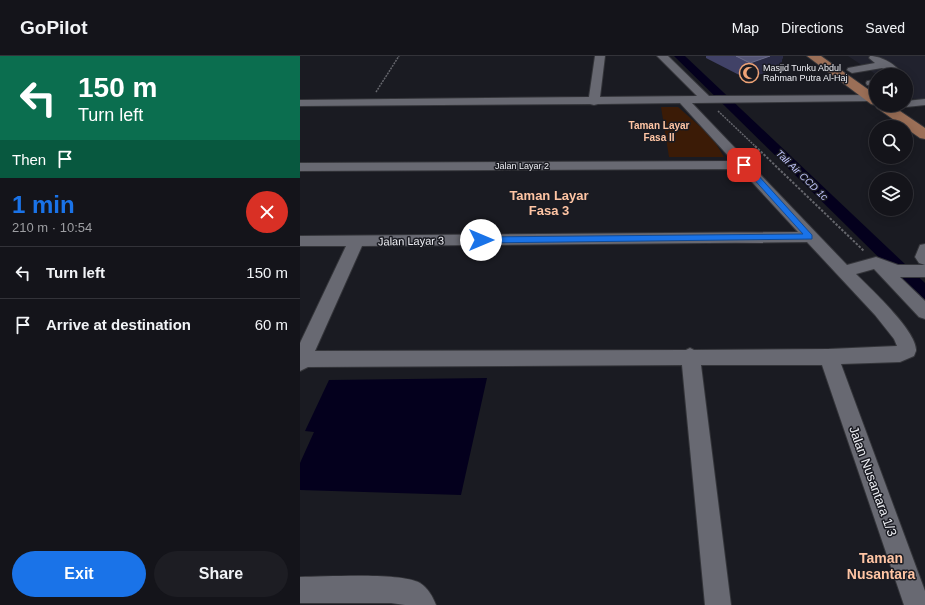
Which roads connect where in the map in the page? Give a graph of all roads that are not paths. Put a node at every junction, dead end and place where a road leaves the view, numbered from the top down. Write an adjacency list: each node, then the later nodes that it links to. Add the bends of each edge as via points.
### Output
1 (600, 56): 14 (street)
2 (662, 56): 12 (street)
3 (813, 56): 10 (main road)
4 (830, 56): 8 (main road)
5 (872, 56): 6 (street)
6 (885, 64): 7 (street); 8 (street)
7 (890, 68)
8 (852, 70): 9 (main road)
9 (869, 86)
10 (869, 89)
11 (869, 93): 12 (street)
12 (706, 99): 13 (street)
13 (683, 100): 14 (street); 22 (street)
14 (594, 102): 16 (street)
15 (925, 102): 17 (street)
16 (300, 103)
17 (913, 103)
18 (898, 112): 21 (main road)
19 (912, 112): 20 (main road)
20 (925, 121)
21 (925, 135)
22 (744, 165): 23 (street, Jalan Layar 2); 24 (street)
23 (300, 167)
24 (809, 237): 26 (street, Jalan Layar 3); 30 (street)
25 (300, 241): 26 (street, Jalan Layar 3)
26 (356, 241): 35 (street)
27 (925, 249): 28 (street)
28 (925, 260)
29 (876, 263): 30 (street); 31 (street, via 897,271); 32 (street)
30 (844, 272): 34 (street, via 899,332 906,342 907,351 900,354)
31 (925, 272)
32 (925, 312)
33 (690, 356): 34 (street); 35 (street); 38 (street)
34 (829, 357): 39 (street, Jalan Nusantara 1/3)
35 (301, 360)
36 (300, 590): 37 (street, via 391,590 412,593)
37 (423, 605)
38 (718, 605)
39 (917, 605)

